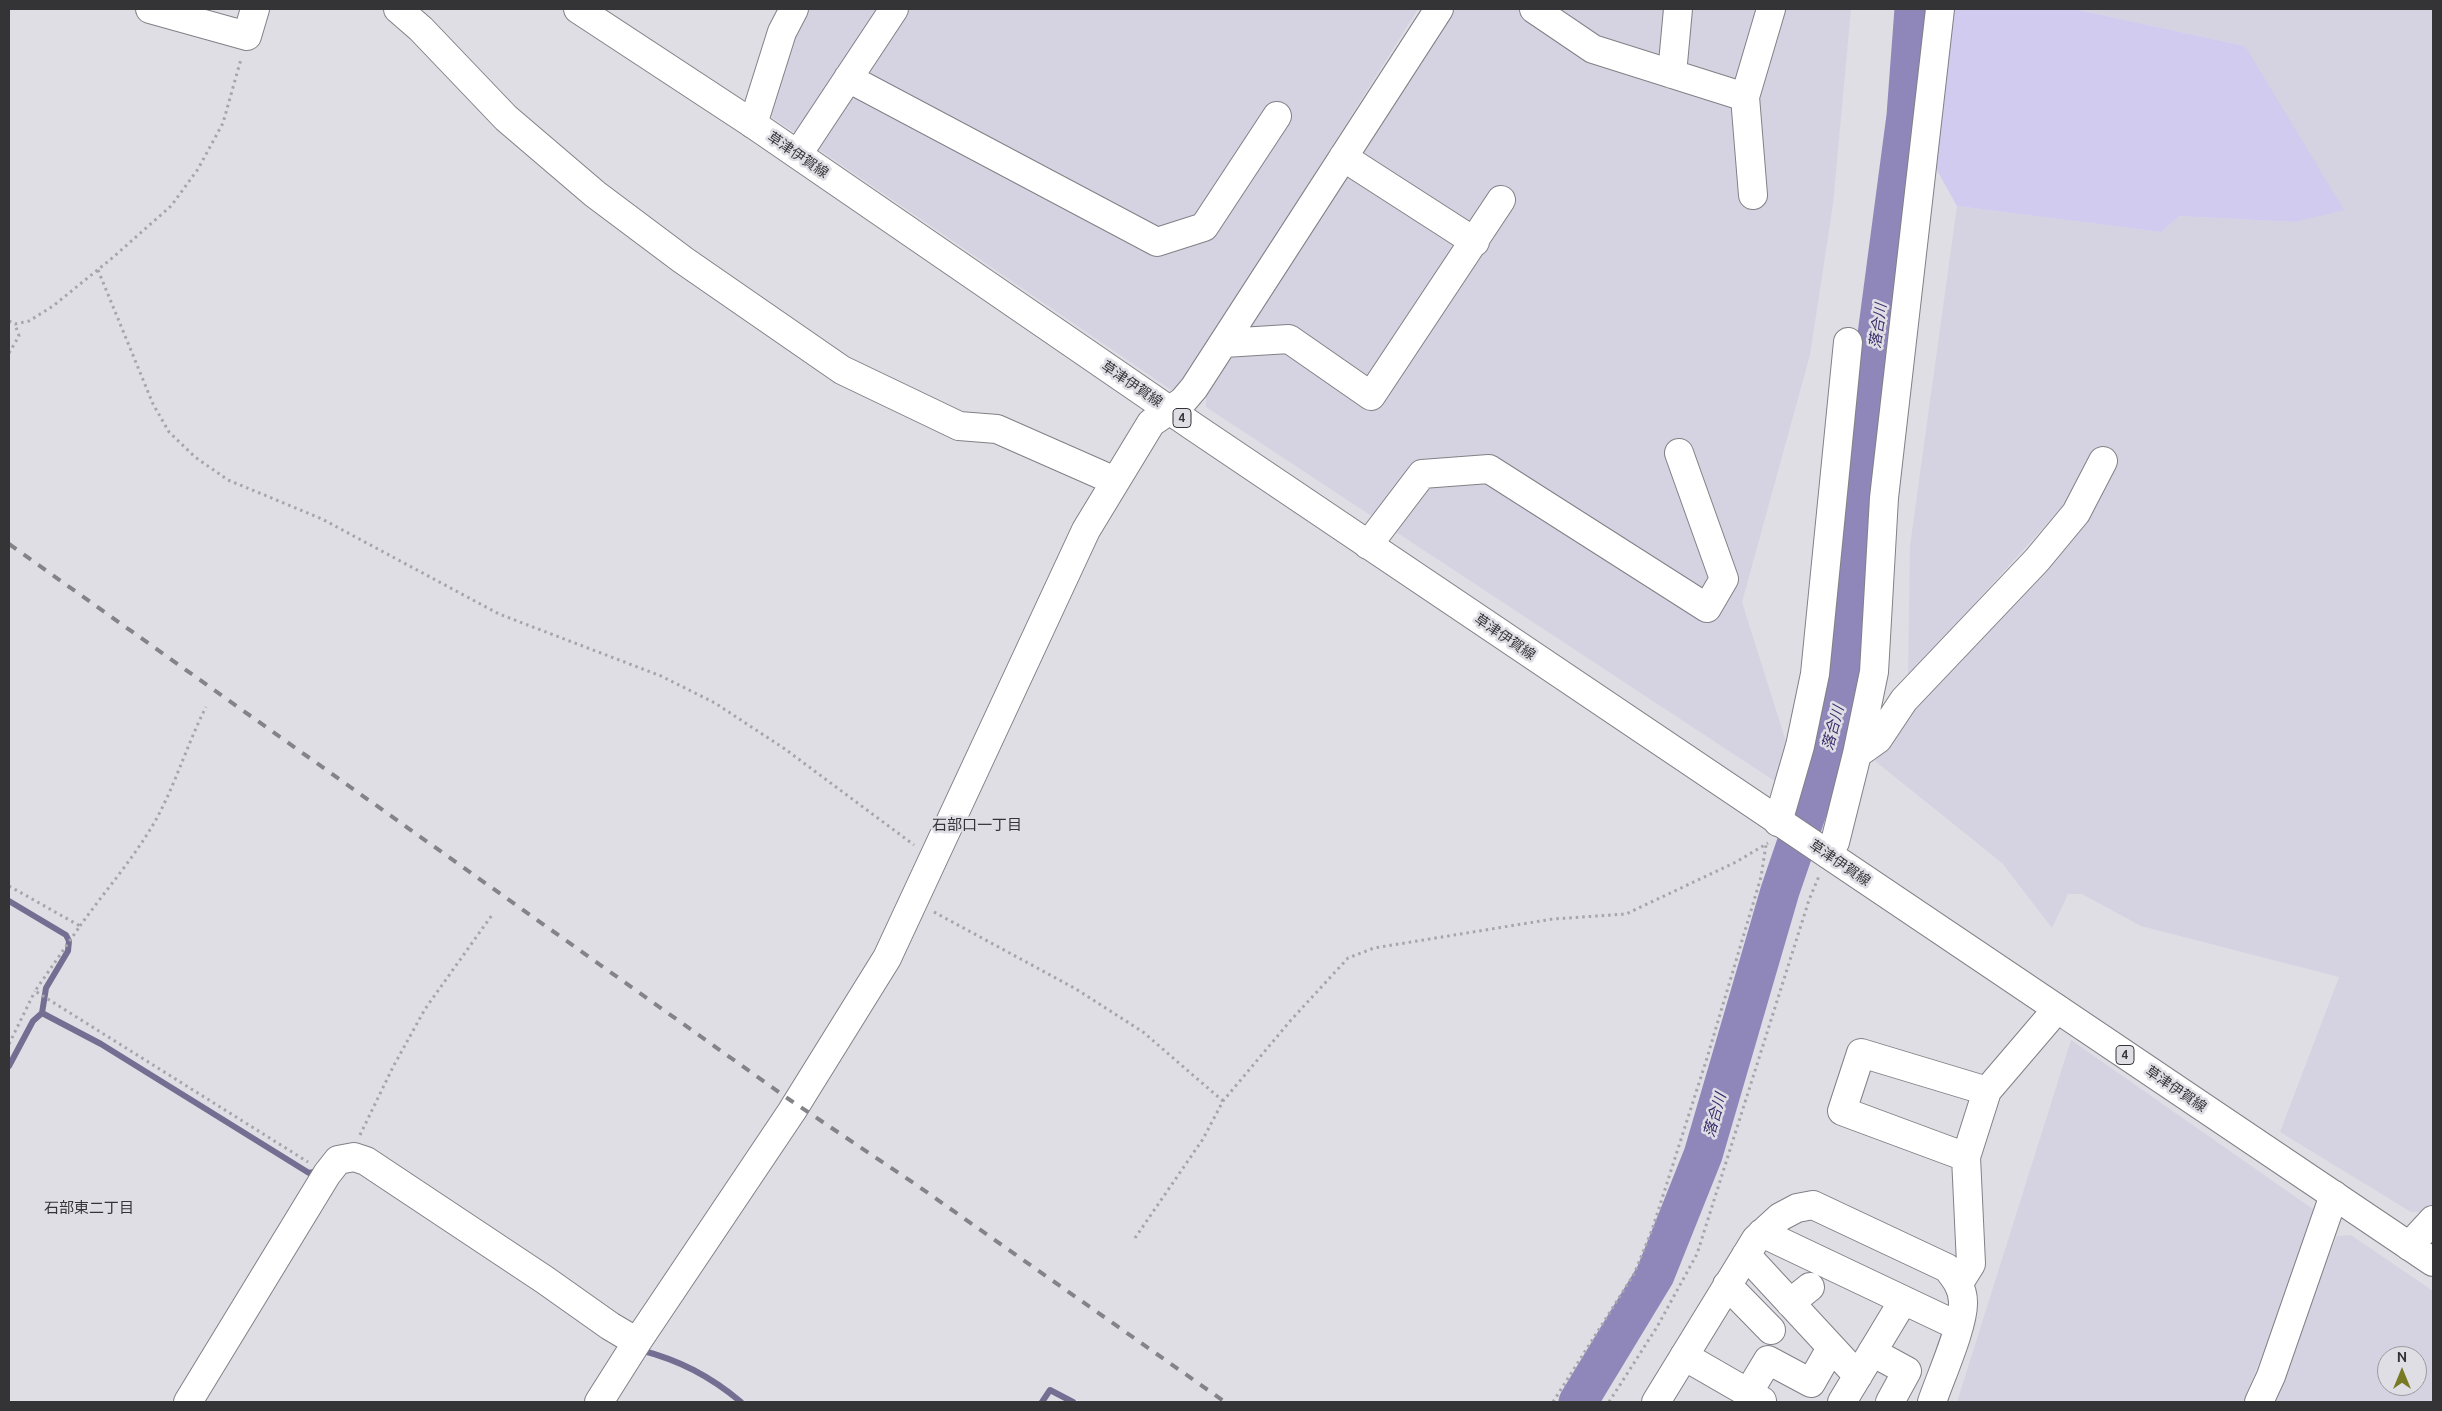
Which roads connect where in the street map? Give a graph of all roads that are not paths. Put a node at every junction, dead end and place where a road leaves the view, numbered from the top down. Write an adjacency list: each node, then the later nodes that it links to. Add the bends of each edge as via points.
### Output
1 (150, 9): 2 (street, via 247,36)
2 (255, 9)
3 (398, 9): 27 (street, via 506,118 595,194 683,260 842,370 959,426 997,429)
4 (578, 9): 16 (street, 草津伊賀線 / 4)
5 (794, 9): 16 (street, via 782,32)
6 (894, 9): 13 (street)
7 (1439, 9): 18 (street)
8 (1534, 9): 12 (street, via 1593,49)
9 (1678, 9): 12 (street)
10 (1771, 9): 14 (street)
11 (1940, 9): 29 (street, via 1884,498 1874,672)
12 (1672, 74): 14 (street)
13 (848, 78): 15 (street, via 1157,242 1204,227); 17 (street)
14 (1745, 97): 19 (street)
15 (1277, 116)
16 (753, 124): 17 (street, 草津伊賀線 / 4)
17 (798, 154): 24 (street, 草津伊賀線 / 4)
18 (1343, 157): 21 (street); 23 (street)
19 (1754, 195)
20 (1501, 200): 21 (street)
21 (1475, 242): 23 (street, via 1371,396 1288,339)
22 (1848, 342): 30 (street, via 1815,674)
23 (1224, 343): 24 (street, via 1194,388)
24 (1170, 410): 27 (street, via 1151,423); 28 (street, 草津伊賀線 / 4)
25 (1679, 453): 28 (street, via 1724,579 1707,608 1489,469 1422,474)
26 (2103, 461): 29 (street, via 2076,513 2037,560 1904,700 1878,739)
27 (1115, 481): 46 (street, via 1078,548 886,958 803,1093)
28 (1368, 544): 30 (street, 草津伊賀線 / 4)
29 (1857, 754): 31 (street, via 1835,842)
30 (1777, 831): 31 (street, 草津伊賀線 / 4)
31 (1822, 851): 32 (street, 草津伊賀線 / 4)
32 (2057, 1009): 33 (street); 35 (street, 草津伊賀線 / 4)
33 (1987, 1091): 34 (street); 34 (street, via 1861,1053 1842,1112)
34 (1966, 1157): 41 (street, via 1971,1264)
35 (2334, 1195): 38 (street, 草津伊賀線 / 4); 58 (street)
36 (2433, 1220): 38 (street)
37 (1762, 1233): 39 (street); 41 (street, via 1780,1217 1797,1208 1813,1205 1947,1268); 43 (street)
38 (2409, 1246): 40 (street, 草津伊賀線 / 4)
39 (1746, 1255): 42 (street); 47 (street, via 1800,1295)
40 (2433, 1262)
41 (1959, 1283): 45 (street, via 1964,1301)
42 (1727, 1285): 44 (street); 49 (street)
43 (1903, 1301): 45 (street); 48 (street)
44 (1755, 1323)
45 (1958, 1326): 57 (street)
46 (637, 1342): 52 (street, via 366,1160 354,1157 338,1160 327,1174); 53 (street)
47 (1831, 1348): 50 (street); 51 (street, via 1811,1383 1768,1360)
48 (1872, 1352): 50 (street); 56 (street, via 1907,1371)
49 (1684, 1356): 51 (street); 54 (street)
50 (1858, 1376): 55 (street)
51 (1753, 1398)
52 (188, 1402)
53 (599, 1402)
54 (1656, 1402)
55 (1842, 1402)
56 (1890, 1402)
57 (1932, 1402)
58 (2259, 1402)

